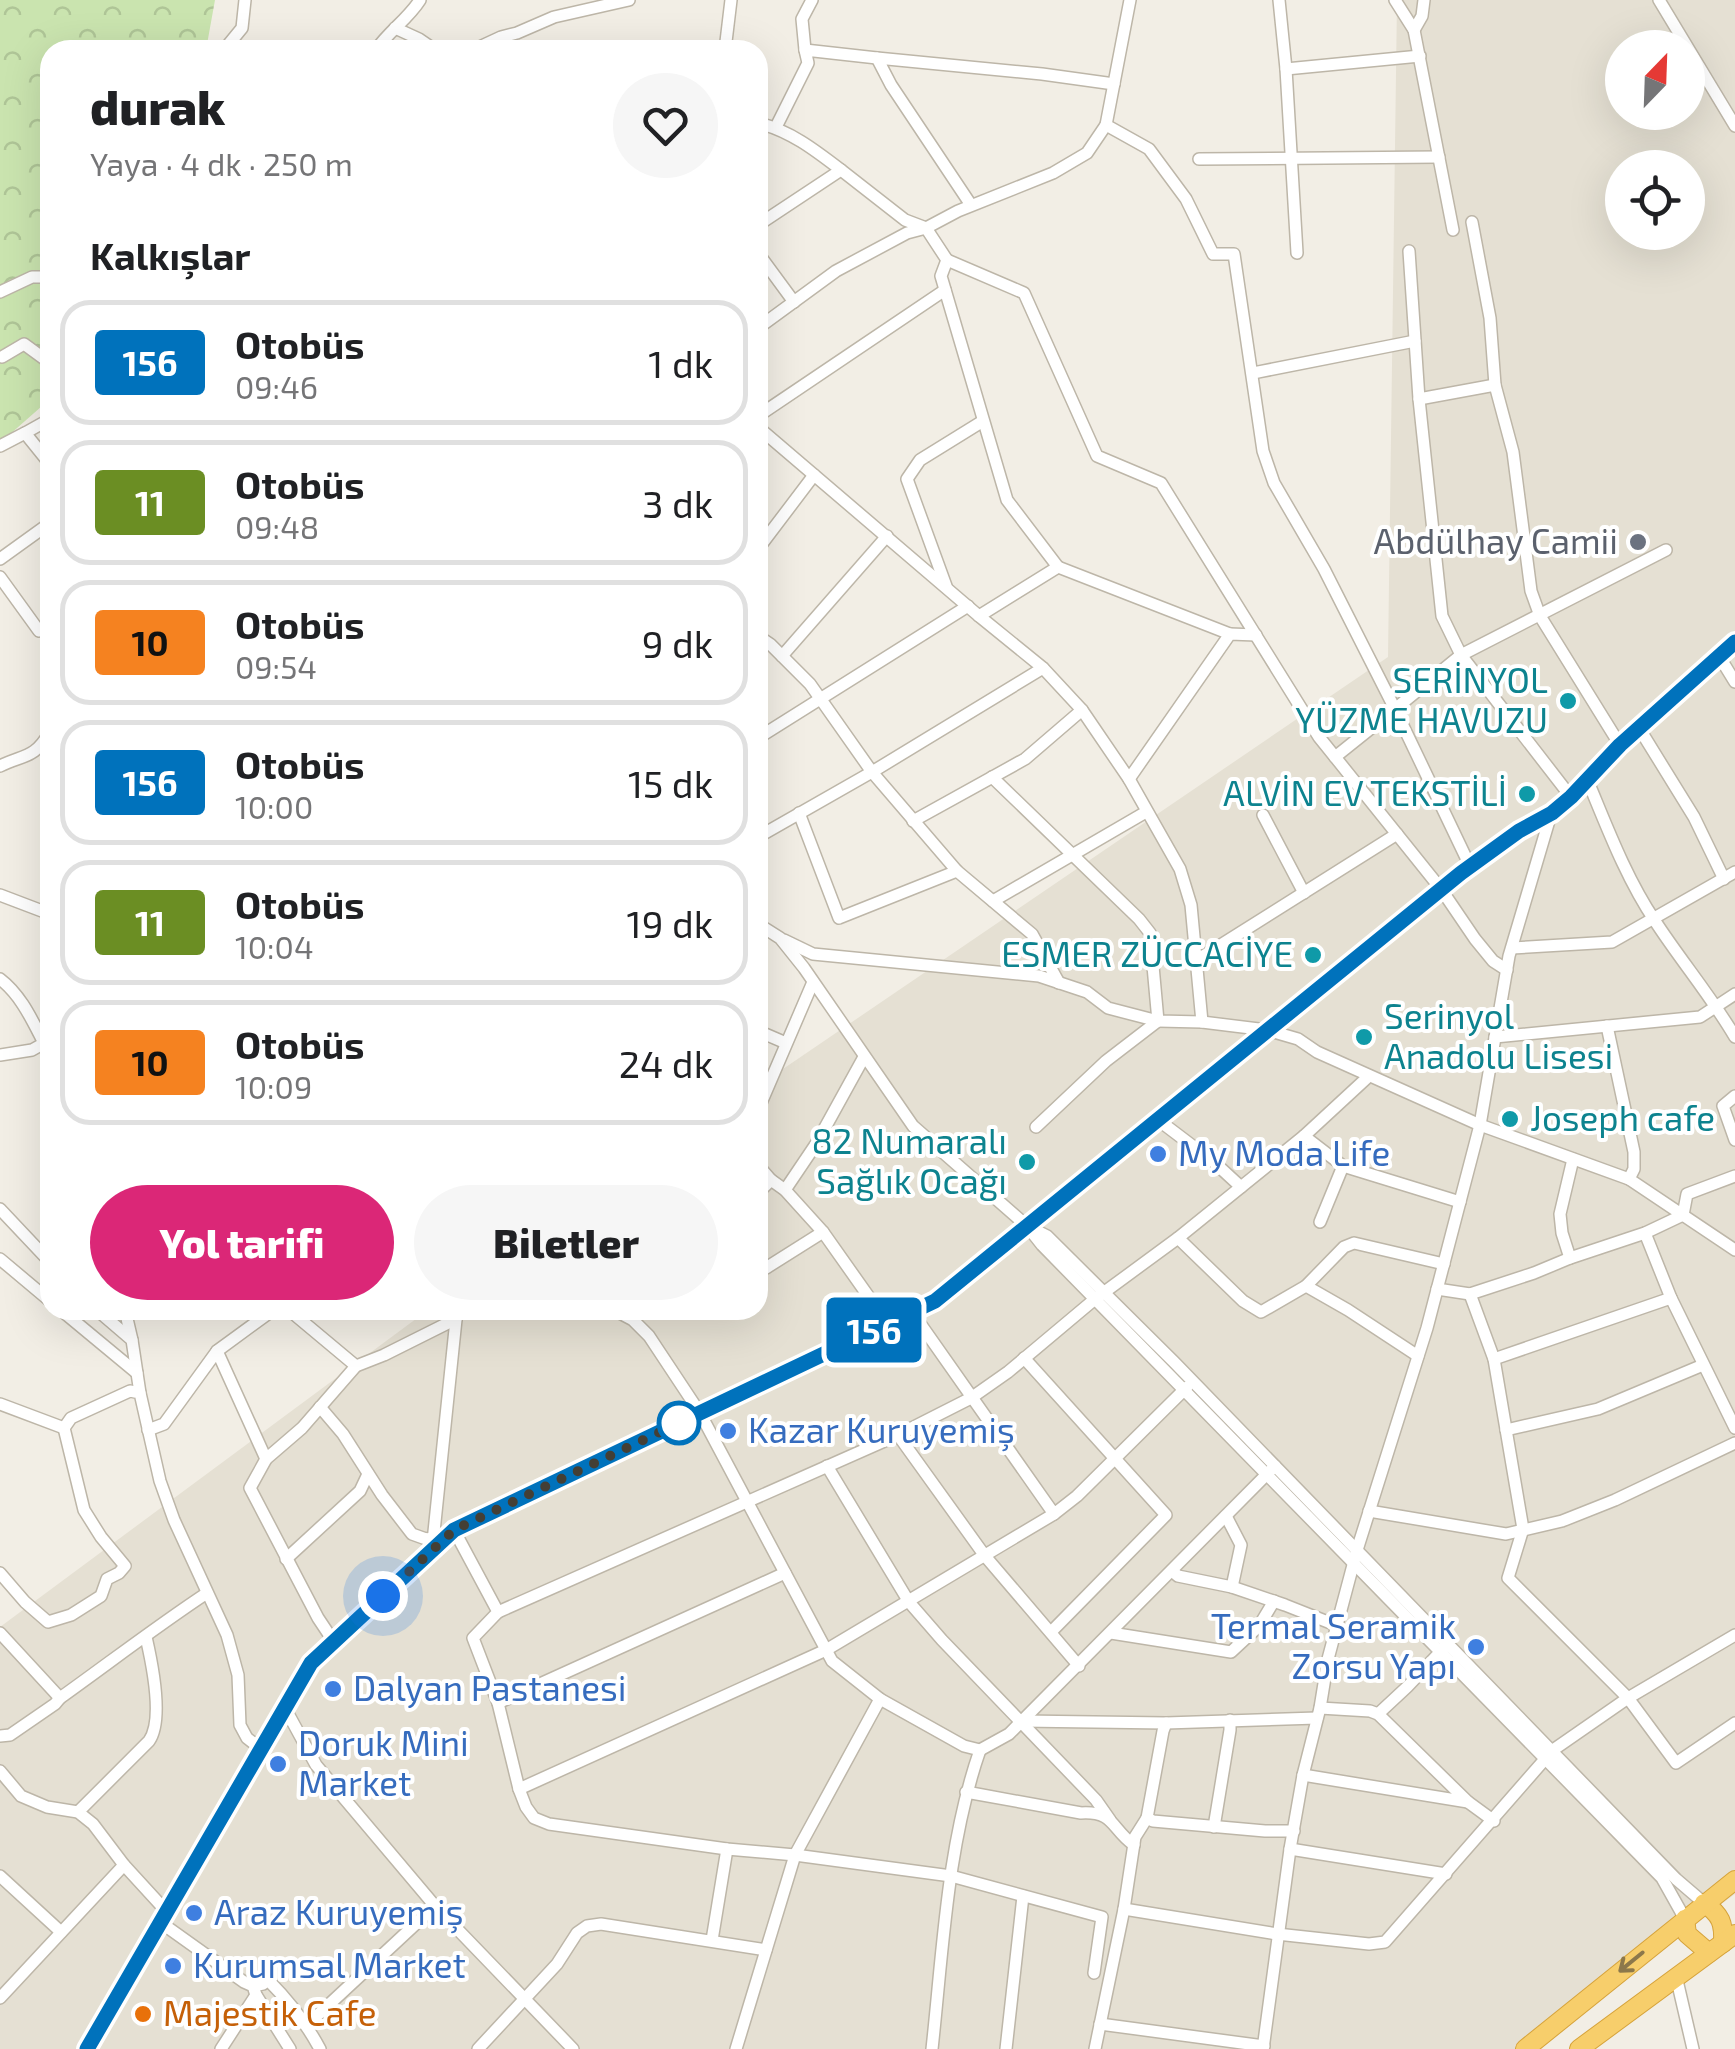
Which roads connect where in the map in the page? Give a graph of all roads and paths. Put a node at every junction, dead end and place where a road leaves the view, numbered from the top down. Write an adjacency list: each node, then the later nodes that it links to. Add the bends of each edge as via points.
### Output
1 (245, 0): 13 (street, via 242,28)
2 (420, 0): 11 (street)
3 (628, 0): 16 (street)
4 (731, 0): 17 (street)
5 (812, 0): 18 (street, via 802,20)
6 (1130, 0): 22 (street)
7 (1279, 0): 21 (street)
8 (1395, 0): 12 (street)
9 (1424, 0): 12 (street)
10 (1662, 1): 25 (street)
11 (395, 28): 14 (street); 15 (street)
12 (1414, 30): 19 (street)
13 (232, 40)
14 (385, 40)
15 (420, 40)
16 (493, 40)
17 (725, 40)
18 (805, 50): 20 (street); 26 (street, via 808,63)
19 (1420, 56): 21 (street); 27 (street)
20 (876, 58): 22 (street); 31 (street)
21 (1286, 69): 28 (street)
22 (1114, 84): 24 (street)
23 (768, 125): 26 (street)
24 (1106, 125): 31 (street, via 1087,153 1053,174); 48 (street, via 1149,149 1186,199 1213,254 1234,254)
25 (1735, 126)
26 (776, 127): 30 (street)
27 (1439, 157): 28 (street); 35 (street)
28 (1292, 158): 29 (street); 37 (street)
29 (1199, 159)
30 (840, 170): 32 (street); 34 (street, via 904,220)
31 (972, 205): 34 (street)
32 (768, 217)
33 (1472, 222): 49 (street)
34 (926, 228): 38 (street); 43 (street, via 836,272)
35 (1453, 230)
36 (1409, 251): 45 (street)
37 (1296, 253)
38 (947, 260): 41 (street, via 940,276); 72 (street, via 1024,294 1097,456 1161,482)
39 (768, 267): 43 (street)
40 (40, 277): 42 (street)
41 (945, 290): 51 (street); 52 (street)
42 (0, 292)
43 (794, 302): 44 (street)
44 (768, 321)
45 (1415, 341): 48 (street); 50 (street)
46 (1, 356): 47 (street, via 24,344)
47 (40, 356)
48 (1253, 373): 81 (street, via 1274,483)
49 (1495, 385): 50 (street); 69 (street)
50 (1419, 399): 76 (street, via 1442,616)
51 (768, 409)
52 (982, 421): 64 (street, via 1007,500); 66 (street, via 920,460 907,479)
53 (40, 425): 54 (street)
54 (24, 434): 56 (street); 57 (street)
55 (768, 436): 58 (street)
56 (0, 446)
57 (40, 452)
58 (814, 476): 60 (street); 61 (street)
59 (40, 530): 63 (street)
60 (768, 535)
61 (886, 536): 66 (street); 75 (street)
62 (1666, 550): 69 (street)
63 (0, 559)
64 (1058, 567): 68 (street); 71 (street)
65 (0, 577): 70 (street)
66 (946, 587): 67 (street)
67 (968, 606): 68 (street); 80 (street)
68 (979, 616): 78 (street)
69 (1540, 616): 76 (street); 85 (street)
70 (40, 630)
71 (1230, 634): 72 (street); 91 (street)
72 (1256, 635): 87 (street)
73 (1735, 642): 77 (street)
74 (768, 644): 75 (street)
75 (782, 656): 80 (street)
76 (1460, 656): 81 (street); 93 (street)
77 (1719, 656): 79 (street); 83 (street)
78 (1043, 668): 82 (street); 89 (street)
79 (1735, 682)
80 (820, 699): 84 (street); 89 (street)
81 (1394, 709): 87 (street); 104 (street)
82 (1082, 710): 90 (street); 91 (street)
83 (1639, 728): 85 (street); 106 (street)
84 (768, 732)
85 (1620, 745): 92 (street)
86 (40, 747): 88 (street)
87 (1335, 757): 101 (street)
88 (2, 761)
89 (872, 772): 95 (street); 98 (street)
90 (992, 777): 98 (street); 103 (street)
91 (1129, 779): 94 (street)
92 (1588, 780): 93 (street); 112 (street)
93 (1571, 797): 96 (street)
94 (1146, 812): 102 (street); 116 (street, via 1180,869)
95 (799, 813): 99 (street); 105 (street, via 839,918)
96 (1552, 813): 104 (street); 115 (street)
97 (1263, 815): 108 (street)
98 (913, 820): 105 (street)
99 (768, 831)
100 (1080, 833): 102 (street)
101 (1397, 834): 107 (street); 108 (street)
102 (1088, 846): 103 (street)
103 (1072, 855): 110 (street); 123 (street, via 1150,933)
104 (1470, 866): 107 (street)
105 (956, 872): 110 (street)
106 (1729, 876): 112 (street)
107 (1441, 889): 117 (street, via 1474,939); 126 (street)
108 (1304, 893): 116 (street)
109 (0, 894): 111 (street)
110 (993, 902): 120 (street, via 1032,934)
111 (40, 910)
112 (1653, 919): 115 (street, via 1612,942); 122 (street)
113 (768, 930): 114 (street)
114 (780, 938): 119 (street); 120 (street, via 812,954)
115 (1512, 948): 117 (street)
116 (1198, 960): 124 (street)
117 (1507, 970): 129 (street)
118 (0, 979): 127 (street)
119 (813, 982): 131 (street); 134 (street)
120 (1060, 983): 123 (street, via 1108,1008)
121 (1735, 994): 122 (street)
122 (1717, 1006): 125 (street, via 1700,1017); 130 (street)
123 (1158, 1021): 124 (street); 140 (street)
124 (1202, 1022): 126 (street)
125 (1608, 1026): 129 (street); 147 (street, via 1634,1152)
126 (1267, 1030): 135 (street); 138 (street)
127 (40, 1031)
128 (768, 1035): 131 (street)
129 (1495, 1037): 139 (street)
130 (1735, 1037)
131 (786, 1043): 136 (street)
132 (40, 1046): 133 (street)
133 (0, 1055)
134 (864, 1057): 151 (street); 156 (street, via 912,1126)
135 (1368, 1076): 139 (street); 141 (street)
136 (768, 1086)
137 (1735, 1096): 142 (street, via 1723,1106)
138 (1157, 1119): 150 (street); 156 (street)
139 (1480, 1125): 143 (street); 152 (street)
140 (1036, 1127)
141 (1304, 1136): 144 (street); 150 (street)
142 (1735, 1140)
143 (1572, 1159): 147 (street); 162 (street, via 1560,1214)
144 (1343, 1166): 152 (street); 155 (street)
145 (1735, 1176): 154 (street, via 1687,1194)
146 (768, 1177): 148 (street)
147 (1628, 1179): 154 (street)
148 (771, 1180): 149 (street); 151 (street)
149 (768, 1183)
150 (1241, 1187): 159 (street)
151 (786, 1190): 157 (street)
152 (1460, 1202): 164 (street)
153 (0, 1208): 161 (street)
154 (1683, 1216): 158 (street); 160 (street)
155 (1320, 1222)
156 (1027, 1226): 170 (street, via 1047,1236); 172 (street)
157 (823, 1232): 165 (street); 181 (street)
158 (1645, 1233): 162 (street); 171 (street)
159 (1178, 1238): 166 (street, via 1261,1312); 170 (street)
160 (1735, 1250)
161 (40, 1251)
162 (1570, 1258): 169 (street)
163 (0, 1259): 168 (street)
164 (1444, 1264): 166 (street, via 1354,1243); 167 (street)
165 (768, 1267)
166 (1306, 1286): 184 (street)
167 (1438, 1289): 169 (street); 184 (street)
168 (40, 1293)
169 (1470, 1294): 186 (street)
170 (1100, 1296): 185 (street); 190 (street)
171 (1671, 1298): 186 (street); 187 (street)
172 (912, 1312): 181 (street); 192 (street)
173 (73, 1320): 189 (street)
174 (109, 1320): 182 (street)
175 (127, 1320): 182 (street)
176 (260, 1320): 183 (street)
177 (301, 1320): 188 (street)
178 (446, 1320): 188 (street)
179 (456, 1320): 213 (street)
180 (640, 1320): 195 (street)
181 (888, 1324): 195 (street)
182 (132, 1340): 189 (street)
183 (217, 1352): 198 (street, via 164,1424); 203 (street)
184 (1418, 1356): 208 (street)
185 (1024, 1358): 192 (street); 202 (street)
186 (1494, 1359): 199 (street)
187 (1702, 1365): 197 (street); 199 (street, via 1598,1409)
188 (356, 1366): 194 (street)
189 (137, 1373): 191 (street)
190 (1189, 1386): 202 (street); 205 (street)
191 (140, 1393): 196 (street, via 130,1391); 198 (street)
192 (971, 1398): 200 (street); 209 (street)
193 (0, 1404): 196 (street)
194 (320, 1407): 203 (street); 206 (street)
195 (700, 1413): 207 (street); 212 (street)
196 (64, 1428): 219 (street, via 84,1510 126,1566 107,1579 101,1596 48,1622)
197 (1735, 1428)
198 (148, 1430): 222 (street, via 174,1520)
199 (1506, 1430): 211 (street)
200 (898, 1435): 204 (street); 215 (street)
201 (1735, 1443): 211 (street, via 1615,1500)
202 (1116, 1458): 209 (street); 228 (street, via 1166,1515)
203 (266, 1459): 216 (street, via 250,1488)
204 (827, 1466): 207 (street); 224 (street)
205 (1271, 1470): 210 (street); 214 (street); 217 (street)
206 (368, 1474): 213 (street, via 412,1534); 216 (street, via 360,1491)
207 (747, 1501): 220 (street); 225 (street)
208 (1370, 1511): 211 (street, via 1506,1534); 214 (street)
209 (1054, 1514): 215 (street)
210 (1226, 1516): 218 (street); 221 (street, via 1241,1545)
211 (1523, 1529): 237 (street, via 1508,1578)
212 (454, 1530): 213 (street); 225 (street)
213 (432, 1544): 232 (street)
214 (1357, 1550): 217 (street); 233 (street)
215 (986, 1556): 224 (street); 228 (street)
216 (286, 1558): 232 (street)
217 (1355, 1564): 226 (street); 233 (street)
218 (1172, 1571): 221 (street); 229 (street)
219 (0, 1573)
220 (785, 1573): 234 (street); 239 (street)
221 (1232, 1587): 223 (street)
222 (208, 1593): 231 (street); 248 (street, via 238,1676 240,1726)
223 (1274, 1601): 226 (street); 229 (street, via 1231,1652)
224 (909, 1602): 234 (street); 244 (street)
225 (498, 1612): 239 (street, via 473,1638)
226 (1338, 1626): 241 (street)
227 (0, 1632): 236 (street)
228 (1051, 1632): 235 (street)
229 (1111, 1633): 235 (street)
230 (1735, 1634): 237 (street)
231 (146, 1637): 236 (street); 256 (street, via 156,1731)
232 (334, 1642): 240 (street, via 311,1663)
233 (1444, 1648): 242 (street); 250 (street)
234 (826, 1650): 238 (street); 253 (street)
235 (1079, 1666): 244 (street)
236 (60, 1698): 247 (street)
237 (1628, 1698): 246 (street, via 1676,1763); 250 (street)
238 (880, 1699): 249 (street); 265 (street)
239 (498, 1703): 253 (street)
240 (285, 1708): 248 (street); 273 (street, via 316,1765)
241 (1318, 1713): 242 (street); 243 (street); 252 (street)
242 (1378, 1714): 255 (street)
243 (1230, 1720): 245 (street); 260 (street)
244 (1022, 1721): 245 (street); 249 (street); 258 (street)
245 (1166, 1723): 257 (street)
246 (1735, 1723)
247 (0, 1736)
248 (261, 1749): 275 (street)
249 (980, 1750): 254 (street)
250 (1549, 1754): 259 (street); 272 (street); 276 (street, via 1662,1878)
251 (0, 1771): 256 (street, via 22,1796)
252 (1303, 1774): 255 (street); 261 (street)
253 (519, 1788): 263 (street, via 541,1822)
254 (966, 1792): 258 (street, via 1098,1812); 269 (street)
255 (1468, 1802): 259 (street)
256 (78, 1812): 266 (street)
257 (1147, 1818): 260 (street); 262 (street)
258 (1110, 1820): 262 (street)
259 (1494, 1821): 267 (street)
260 (1214, 1827): 261 (street)
261 (1294, 1831): 264 (street)
262 (1134, 1846): 274 (street)
263 (727, 1849): 265 (street); 279 (street)
264 (1290, 1849): 267 (street); 278 (street)
265 (795, 1855): 269 (street); 281 (street)
266 (124, 1865): 275 (street); 277 (street)
267 (1446, 1874): 278 (street, via 1385,1942)
268 (0, 1876): 277 (street)
269 (951, 1876): 271 (street); 297 (street)
270 (1735, 1880): 272 (highway)
271 (1023, 1896): 282 (street, via 1102,1917); 298 (street)
272 (1704, 1903): 276 (highway); 280 (highway, via 1724,1925)
273 (435, 1906): 286 (street); 288 (street)
274 (1124, 1909): 278 (street); 287 (street)
275 (164, 1917): 284 (street); 290 (street)
276 (1685, 1919): 280 (highway, via 1687,1934); 300 (highway, one-way to 300)
277 (61, 1932): 285 (street)
278 (1277, 1934): 289 (street)
279 (712, 1940): 281 (street); 286 (street, via 592,1925 577,1933)
280 (1722, 1944): 283 (highway)
281 (766, 1950): 296 (street)
282 (1094, 1974)
283 (1676, 1976): 301 (highway); 302 (street)
284 (254, 1990): 288 (street, via 268,1980); 291 (street); 292 (street)
285 (0, 1998)
286 (523, 1999): 294 (street); 295 (street)
287 (1100, 2024): 289 (street); 299 (street)
288 (307, 2025): 293 (street)
289 (1264, 2048)
290 (87, 2049)
291 (221, 2049)
292 (290, 2049)
293 (320, 2049)
294 (478, 2049)
295 (573, 2049)
296 (736, 2049)
297 (932, 2049)
298 (1006, 2049)
299 (1095, 2049)
300 (1525, 2049)
301 (1579, 2049)
302 (1693, 2049)

